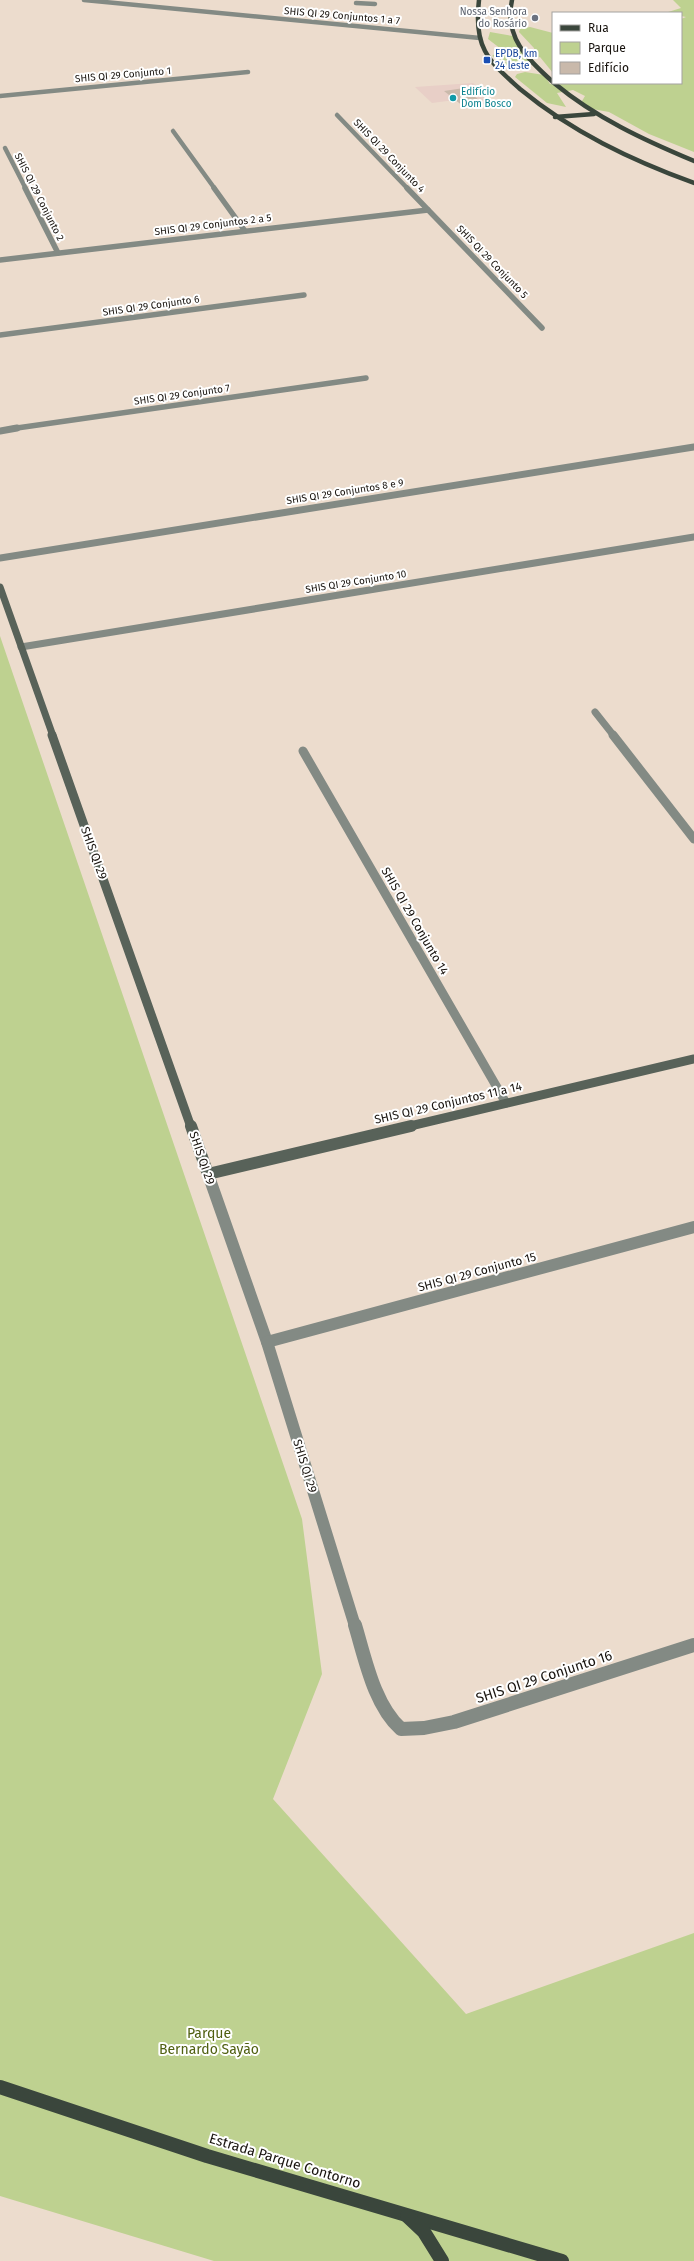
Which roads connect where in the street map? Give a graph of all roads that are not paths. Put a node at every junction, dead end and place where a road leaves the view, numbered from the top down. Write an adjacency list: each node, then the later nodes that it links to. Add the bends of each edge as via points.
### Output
1 (84, 0): 8 (street, SHIS QI 29 Conjuntos 1 a 7)
2 (370, 0): 6 (street)
3 (479, 0): 8 (main road)
4 (511, 0): 10 (main road, via 511,28 519,46)
5 (356, 3): 6 (street)
6 (366, 4): 7 (street)
7 (375, 4)
8 (480, 38): 13 (main road, via 496,68)
9 (248, 72): 12 (street, SHIS QI 29 Conjunto 1)
10 (552, 82)
11 (554, 84): 15 (main road, via 582,108)
12 (0, 96)
13 (545, 110): 14 (main road); 17 (main road)
14 (573, 110)
15 (594, 114): 17 (main road); 20 (main road)
16 (337, 115): 22 (street, SHIS QI 29 Conjunto 4)
17 (555, 117): 21 (main road, via 610,147)
18 (173, 131): 23 (street)
19 (5, 148): 24 (street, SHIS QI 29 Conjunto 2)
20 (694, 161)
21 (694, 183)
22 (428, 210): 23 (street, SHIS QI 29 Conjuntos 2 a 5); 27 (street, SHIS QI 29 Conjunto 5)
23 (245, 231): 24 (street, SHIS QI 29 Conjuntos 2 a 5)
24 (58, 253): 25 (street, SHIS QI 29 Conjuntos 2 a 5)
25 (0, 260)
26 (304, 295): 28 (street, SHIS QI 29 Conjunto 6)
27 (542, 328)
28 (0, 335)
29 (366, 378): 30 (street, SHIS QI 29 Conjunto 7)
30 (0, 431)
31 (694, 447): 33 (street, SHIS QI 29 Conjuntos 8 e 9)
32 (694, 537): 35 (street, SHIS QI 29 Conjunto 10)
33 (0, 558)
34 (0, 587): 35 (street, SHIS QI 29)
35 (21, 646): 41 (street, SHIS QI 29)
36 (595, 712): 38 (street)
37 (303, 751): 40 (street, SHIS QI 29 Conjunto 14)
38 (694, 839)
39 (694, 1059): 40 (street, SHIS QI 29 Conjuntos 11 a 14)
40 (506, 1103): 41 (street, SHIS QI 29 Conjuntos 11 a 14)
41 (208, 1174): 43 (street, SHIS QI 29)
42 (694, 1227): 43 (street, SHIS QI 29 Conjunto 15)
43 (267, 1342): 45 (street, SHIS QI 29, via 364,1655 383,1708)
44 (694, 1645): 45 (street, SHIS QI 29 Conjunto 16, via 454,1722 424,1728)
45 (401, 1729)
46 (0, 2086): 47 (main road, Estrada Parque Contorno, via 207,2156)
47 (405, 2214): 48 (main road, via 424,2232); 49 (main road, Estrada Parque Contorno)
48 (442, 2261)
49 (562, 2261)

